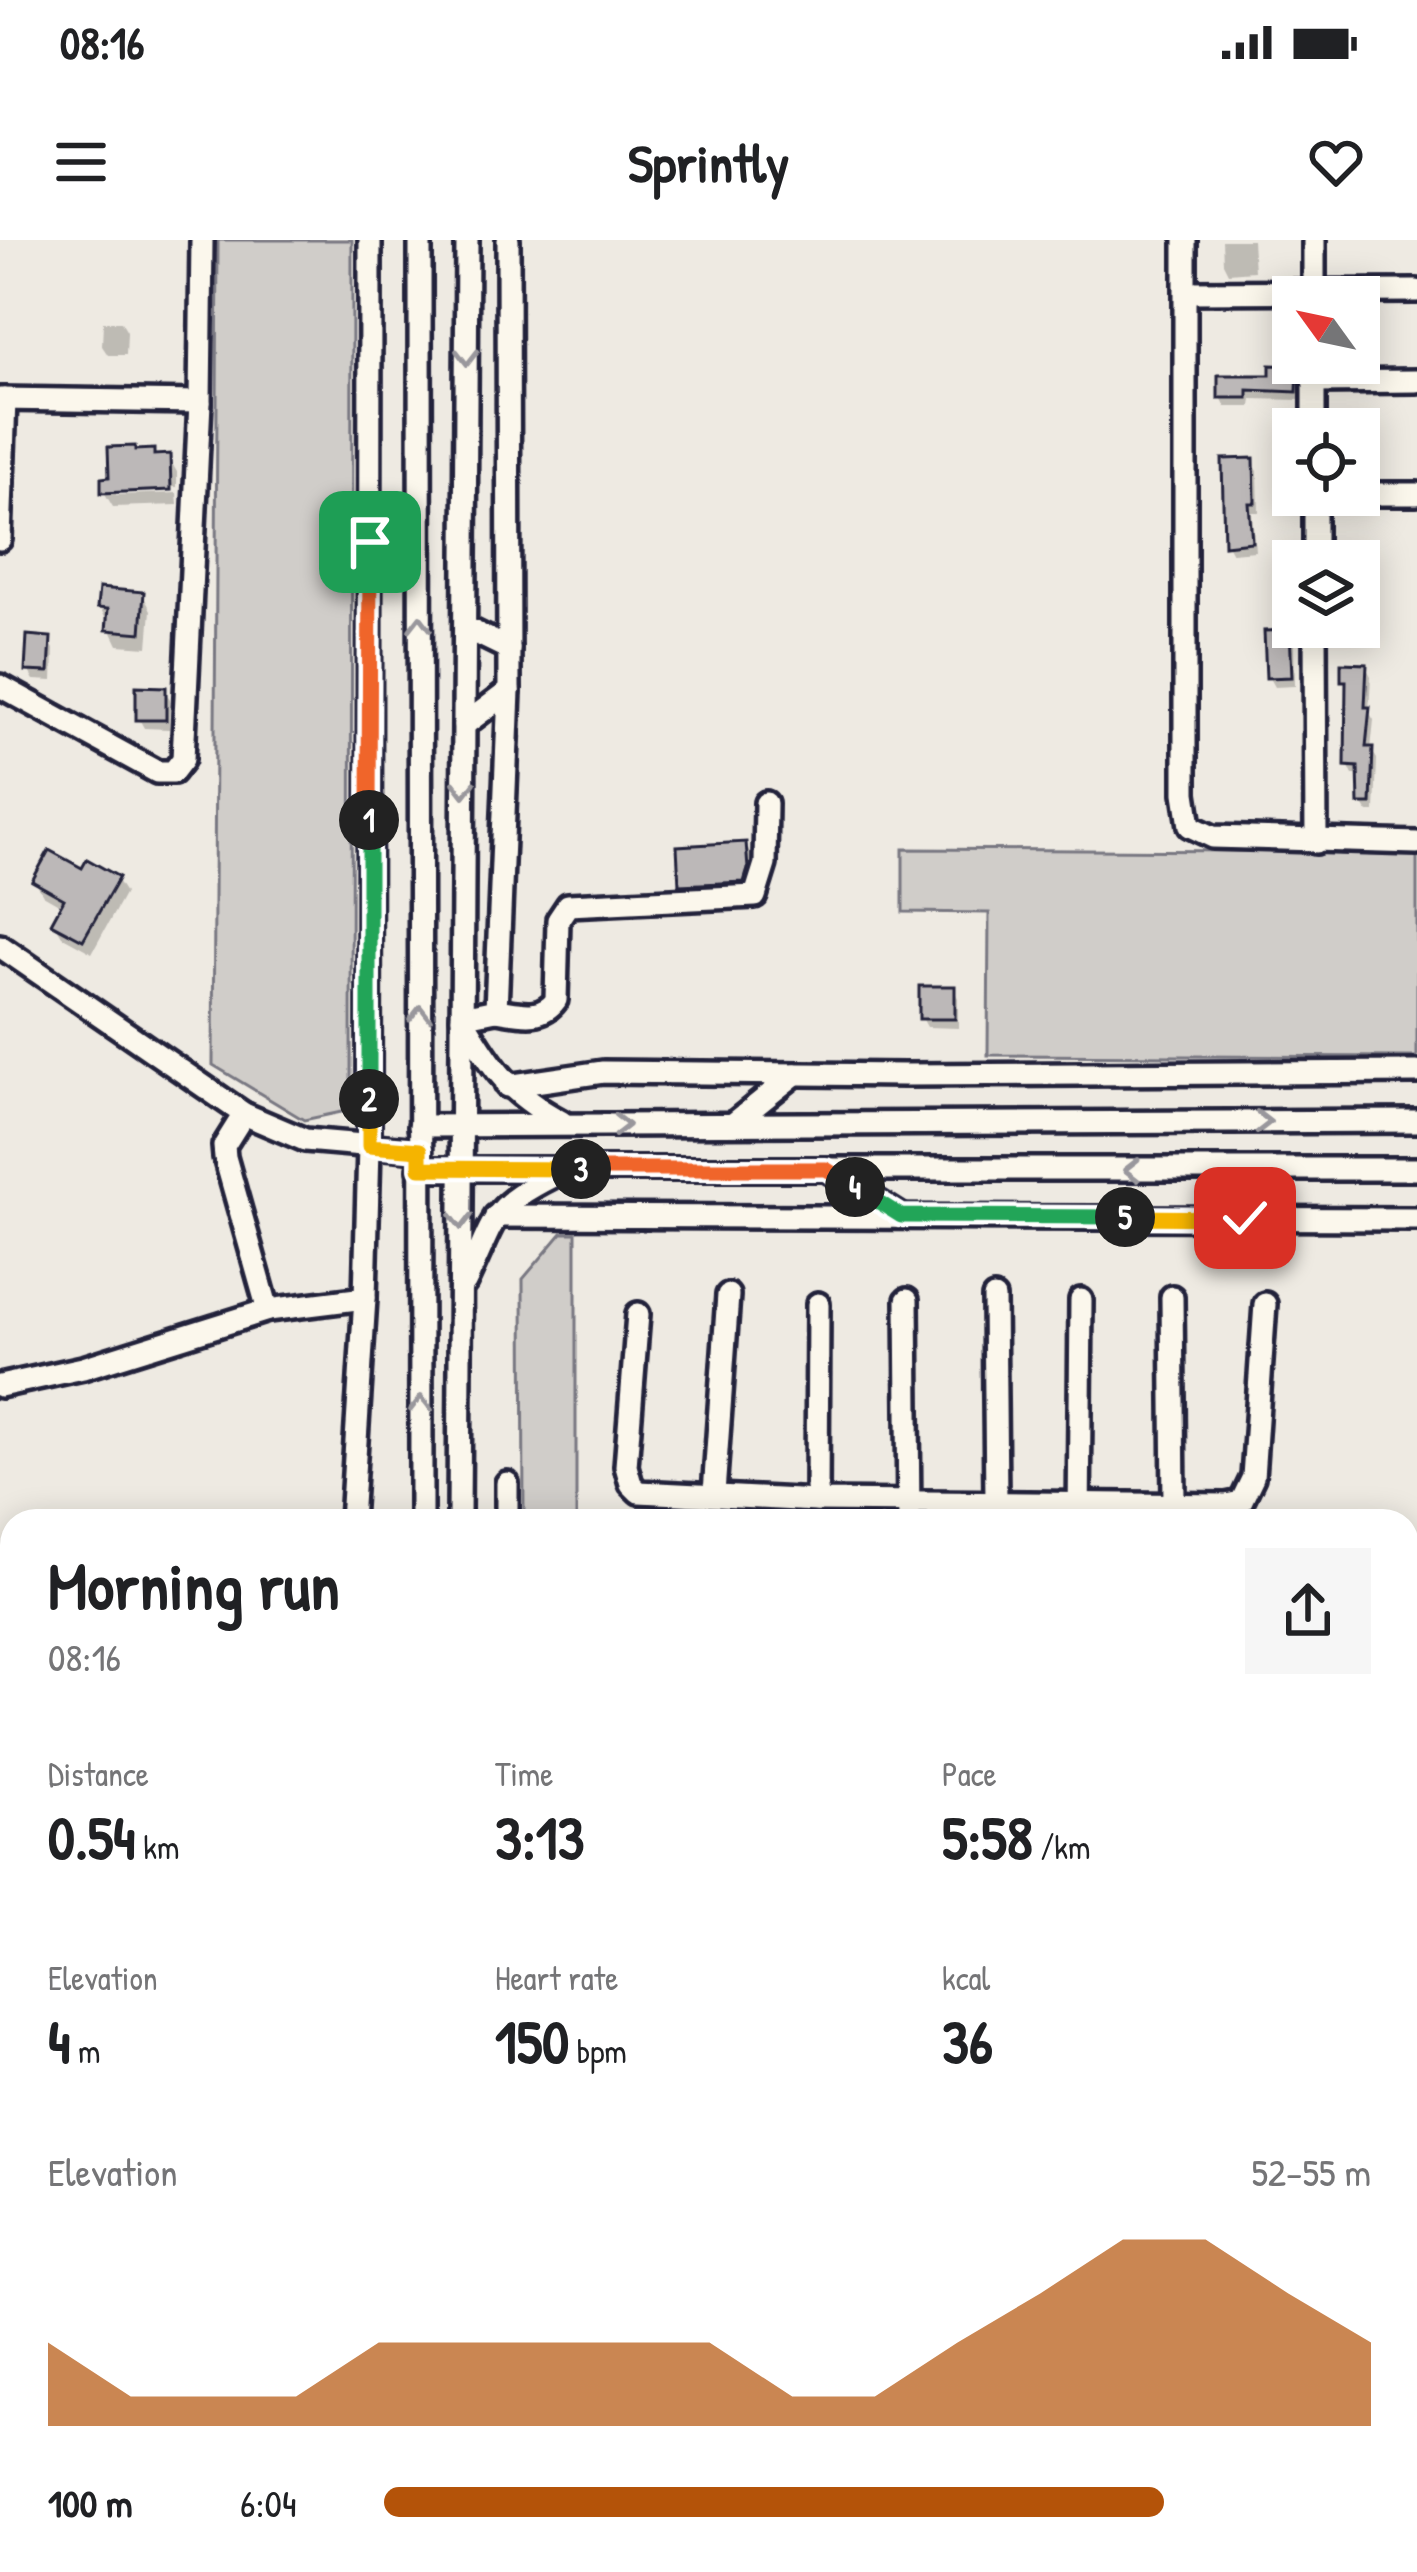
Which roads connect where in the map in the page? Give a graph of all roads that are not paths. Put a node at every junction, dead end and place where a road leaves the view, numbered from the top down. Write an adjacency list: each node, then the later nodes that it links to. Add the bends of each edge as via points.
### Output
1 (202, 240): 16 (street)
2 (370, 240): 41 (street)
3 (420, 240): 39 (street, one-way to 3)
4 (467, 240): 20 (street, one-way to 20)
5 (508, 240): 22 (street)
6 (1185, 240): 10 (street)
7 (1314, 240): 8 (street)
8 (1314, 276)
9 (1417, 291): 11 (street)
10 (1187, 292): 12 (street); 27 (street, via 1190,826 1213,837)
11 (1380, 292)
12 (1272, 293)
13 (1380, 378): 14 (street)
14 (1417, 381)
15 (3, 399): 16 (street); 19 (street)
16 (200, 402): 23 (street, via 183,760 173,772 157,772)
17 (1380, 494): 18 (street)
18 (1417, 494)
19 (0, 539)
20 (466, 628): 22 (street); 25 (street)
21 (1315, 648): 27 (street)
22 (509, 649): 24 (street)
23 (0, 686)
24 (509, 691): 25 (street); 30 (street)
25 (464, 725): 31 (street, one-way to 31)
26 (766, 803): 30 (street, via 766,864 755,896 568,905 558,920 556,1000 539,1015)
27 (1316, 842): 28 (street)
28 (1417, 843)
29 (0, 946): 35 (street)
30 (496, 1010): 31 (street)
31 (462, 1017): 34 (street); 40 (street)
32 (1417, 1072): 33 (street)
33 (795, 1074): 34 (street, via 604,1072); 37 (street)
34 (507, 1086): 38 (street)
35 (244, 1114): 41 (street, via 305,1140); 59 (street, via 225,1157)
36 (1417, 1121): 37 (street, one-way to 36)
37 (733, 1124): 38 (street, one-way to 37)
38 (568, 1125): 40 (street)
39 (420, 1126): 40 (street); 42 (street)
40 (462, 1126): 43 (street)
41 (369, 1146): 42 (street); 53 (street)
42 (420, 1159): 43 (street); 68 (street, one-way to 42)
43 (461, 1168): 44 (street); 50 (street, one-way to 50)
44 (566, 1169): 45 (street); 47 (street, via 515,1194)
45 (826, 1169): 46 (street, one-way to 45); 48 (street)
46 (1417, 1169)
47 (496, 1216): 48 (street); 50 (street)
48 (901, 1216): 49 (street)
49 (1417, 1219)
50 (460, 1291): 69 (street)
51 (728, 1295): 63 (street)
52 (1172, 1297): 66 (street)
53 (365, 1298): 59 (street); 67 (street)
54 (994, 1298): 65 (street)
55 (907, 1300): 72 (street)
56 (1082, 1300): 75 (street)
57 (818, 1304): 64 (street)
58 (1264, 1304): 66 (street, via 1247,1491 1226,1505)
59 (268, 1310): 61 (street)
60 (638, 1314): 63 (street, via 631,1484 639,1492)
61 (0, 1386)
62 (507, 1483): 70 (street)
63 (714, 1493): 64 (street)
64 (817, 1501): 71 (street)
65 (996, 1501): 73 (street); 74 (street)
66 (1174, 1503): 76 (street)
67 (352, 1509)
68 (421, 1509)
69 (459, 1509)
70 (507, 1509)
71 (899, 1509)
72 (909, 1509)
73 (919, 1509)
74 (1062, 1509)
75 (1079, 1509)
76 (1103, 1509)

